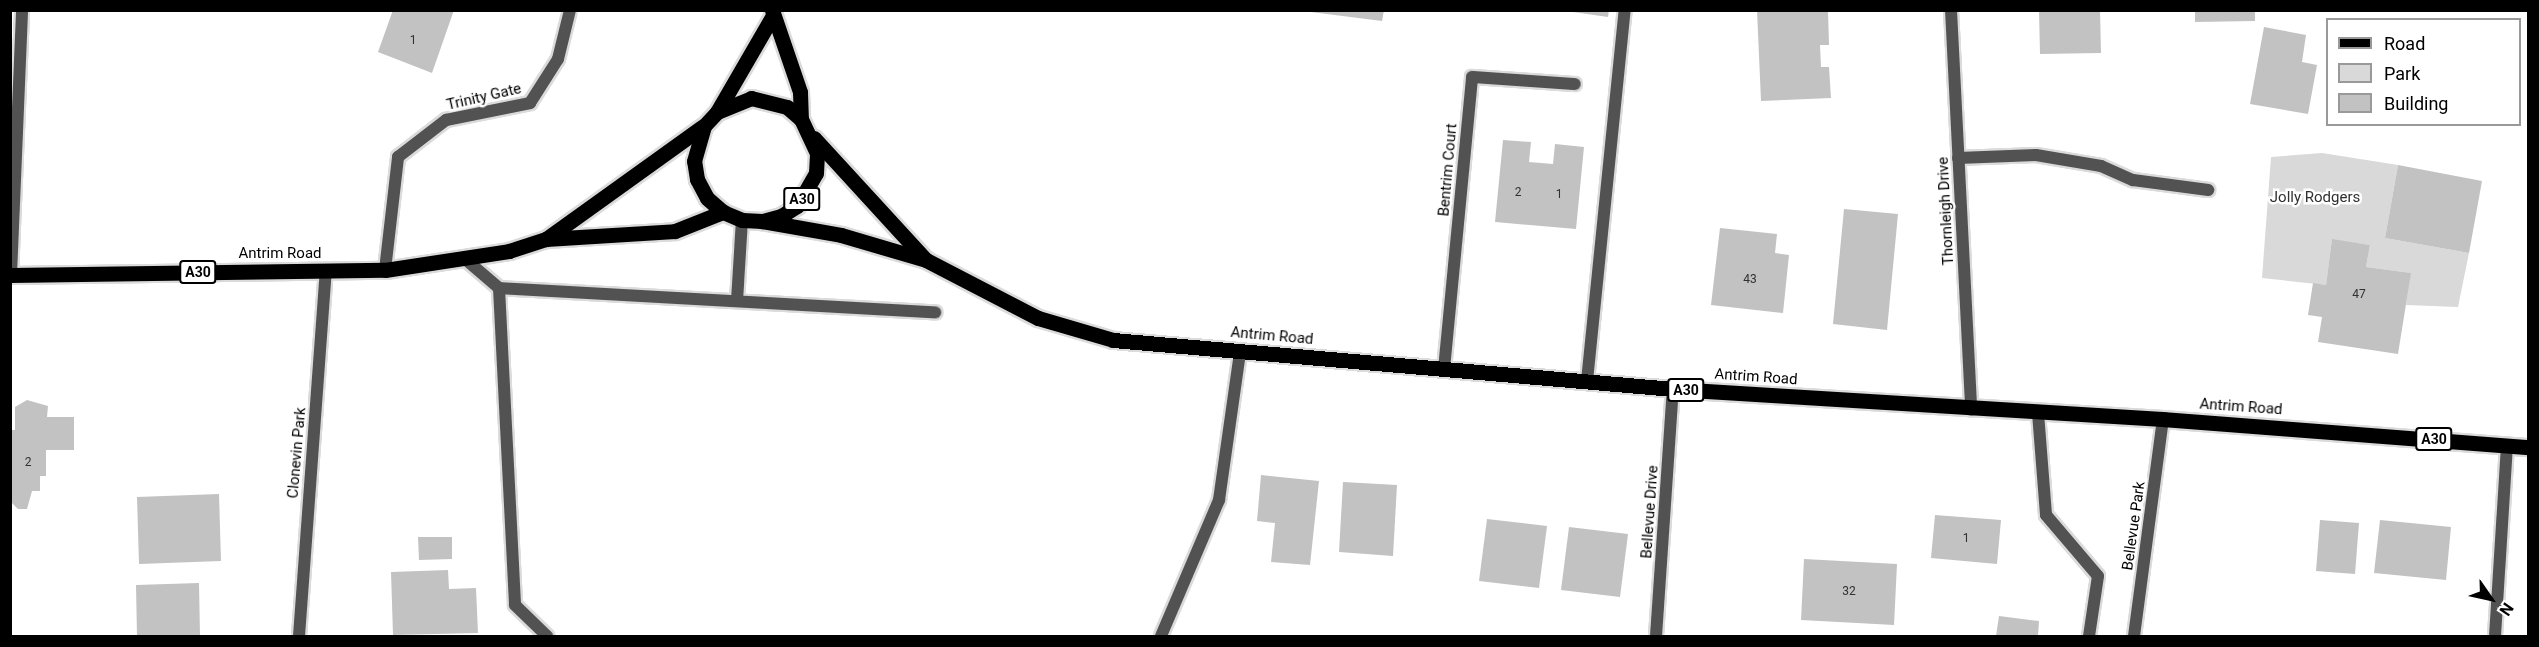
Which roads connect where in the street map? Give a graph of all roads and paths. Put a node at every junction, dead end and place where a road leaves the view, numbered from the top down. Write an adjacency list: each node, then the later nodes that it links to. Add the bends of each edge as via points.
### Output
1 (22, 10): 21 (street)
2 (570, 10): 19 (street, Trinity Gate, via 558,59 530,103 446,120 398,157)
3 (1625, 10): 27 (street)
4 (1951, 10): 11 (street, Thornleigh Drive)
5 (772, 14): 7 (main road, A30); 8 (main road, A30, via 800,92)
6 (1575, 84): 26 (street, Bentrim Court, via 1472,77)
7 (717, 112): 8 (main road, A30, via 751,98 778,104); 9 (main road, A30)
8 (801, 119): 10 (main road, A30)
9 (704, 126): 13 (main road, A30, via 695,152 697,179 707,198); 16 (main road, Antrim Road / A30)
10 (812, 135): 15 (main road, A30, via 817,154 809,190 797,206); 18 (main road, Antrim Road / A30)
11 (1958, 158): 12 (street, via 2036,155 2101,166 2133,180); 29 (street, Thornleigh Drive)
12 (2208, 190)
13 (723, 212): 14 (main road, A30); 16 (main road, Antrim Road / A30, via 675,231)
14 (742, 220): 15 (main road, A30); 23 (street)
15 (762, 221): 18 (main road, Antrim Road / A30, via 841,235)
16 (546, 239): 17 (main road, Antrim Road / A30, via 509,251)
17 (464, 258): 19 (main road, Antrim Road / A30); 22 (street)
18 (926, 260): 25 (main road, Antrim Road / A30, via 1038,318 1113,340)
19 (385, 270): 20 (main road, Antrim Road / A30)
20 (326, 271): 21 (main road, Antrim Road / A30); 34 (street, Clonevin Park)
21 (11, 275)
22 (499, 288): 23 (street); 35 (street, via 515,605)
23 (737, 302): 24 (street)
24 (935, 312)
25 (1240, 352): 26 (main road, Antrim Road / A30); 36 (street, via 1219,500)
26 (1444, 369): 27 (main road, Antrim Road / A30)
27 (1587, 381): 28 (main road, Antrim Road / A30)
28 (1673, 389): 29 (main road, Antrim Road / A30); 37 (street, Bellevue Drive)
29 (1971, 410): 30 (main road, Antrim Road / A30)
30 (2038, 413): 31 (main road, Antrim Road / A30); 38 (street, via 2046,516 2098,576)
31 (2163, 419): 32 (main road, Antrim Road / A30); 39 (street, Bellevue Park)
32 (2507, 445): 33 (main road, Antrim Road / A30); 40 (street)
33 (2529, 447)
34 (299, 636)
35 (546, 636)
36 (1161, 636)
37 (1656, 636)
38 (2089, 636)
39 (2134, 636)
40 (2495, 636)

